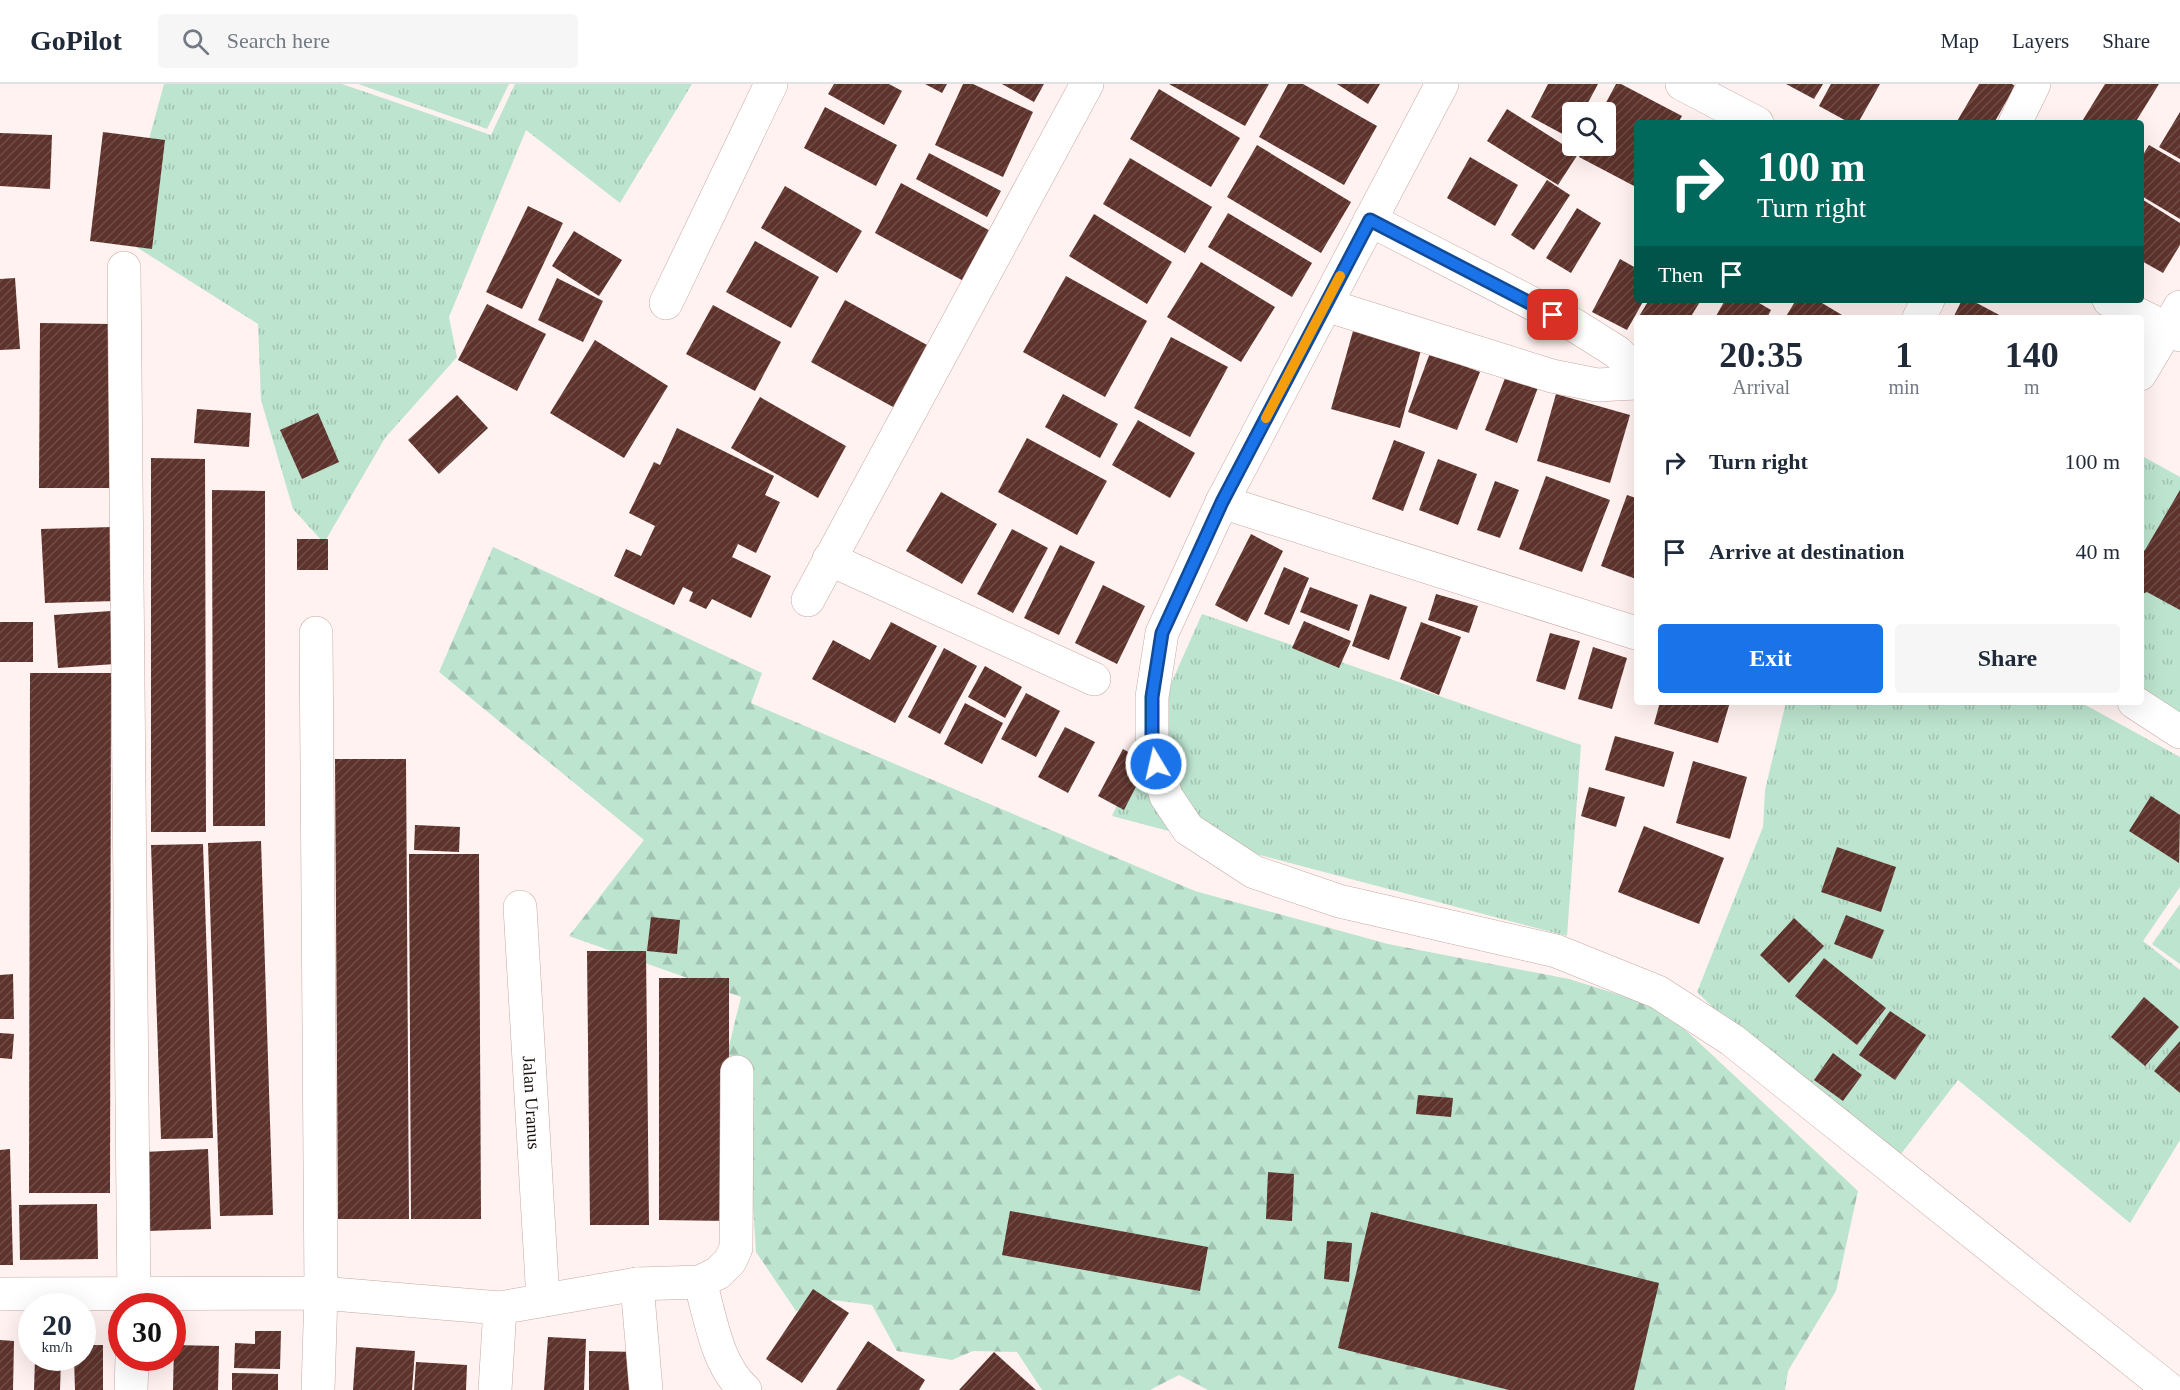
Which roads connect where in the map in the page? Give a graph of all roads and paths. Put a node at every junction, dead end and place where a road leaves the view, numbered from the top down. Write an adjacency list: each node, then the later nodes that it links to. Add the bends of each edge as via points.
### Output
1 (771, 84): 10 (street)
2 (1088, 84): 18 (street)
3 (1442, 84): 8 (street)
4 (1682, 84): 6 (street)
5 (2034, 84): 7 (street)
6 (1751, 120)
7 (2016, 120)
8 (1370, 220): 12 (street); 15 (street, via 1574,325 1617,352)
9 (124, 268): 30 (street)
10 (666, 303)
11 (2118, 303): 13 (street)
12 (1326, 305): 16 (street, via 1552,376 1597,385); 17 (street)
13 (2176, 323): 14 (street)
14 (2144, 368)
15 (1634, 369)
16 (1634, 383)
17 (1222, 502): 20 (street); 42 (street, via 1162,633 1152,697 1152,747 1166,796 1188,829 1254,872 1339,902 1556,951 1658,992 1732,1040)
18 (829, 559): 19 (street); 22 (street)
19 (808, 600)
20 (1634, 632)
21 (316, 633): 31 (street)
22 (1094, 679)
23 (2139, 705): 24 (street)
24 (2180, 732)
25 (520, 907): 34 (street, Jalan Uranus)
26 (737, 1072): 27 (street, via 736,1248 730,1262)
27 (700, 1282): 28 (street); 41 (street, via 724,1363)
28 (637, 1284): 34 (street); 40 (street)
29 (0, 1293): 33 (street)
30 (134, 1293)
31 (321, 1293): 32 (street); 35 (street); 38 (street)
32 (186, 1298)
33 (108, 1299)
34 (543, 1300): 35 (street)
35 (500, 1308): 39 (street)
36 (132, 1371): 37 (street)
37 (131, 1390)
38 (318, 1390)
39 (495, 1390)
40 (646, 1390)
41 (745, 1390)
42 (2170, 1390)

